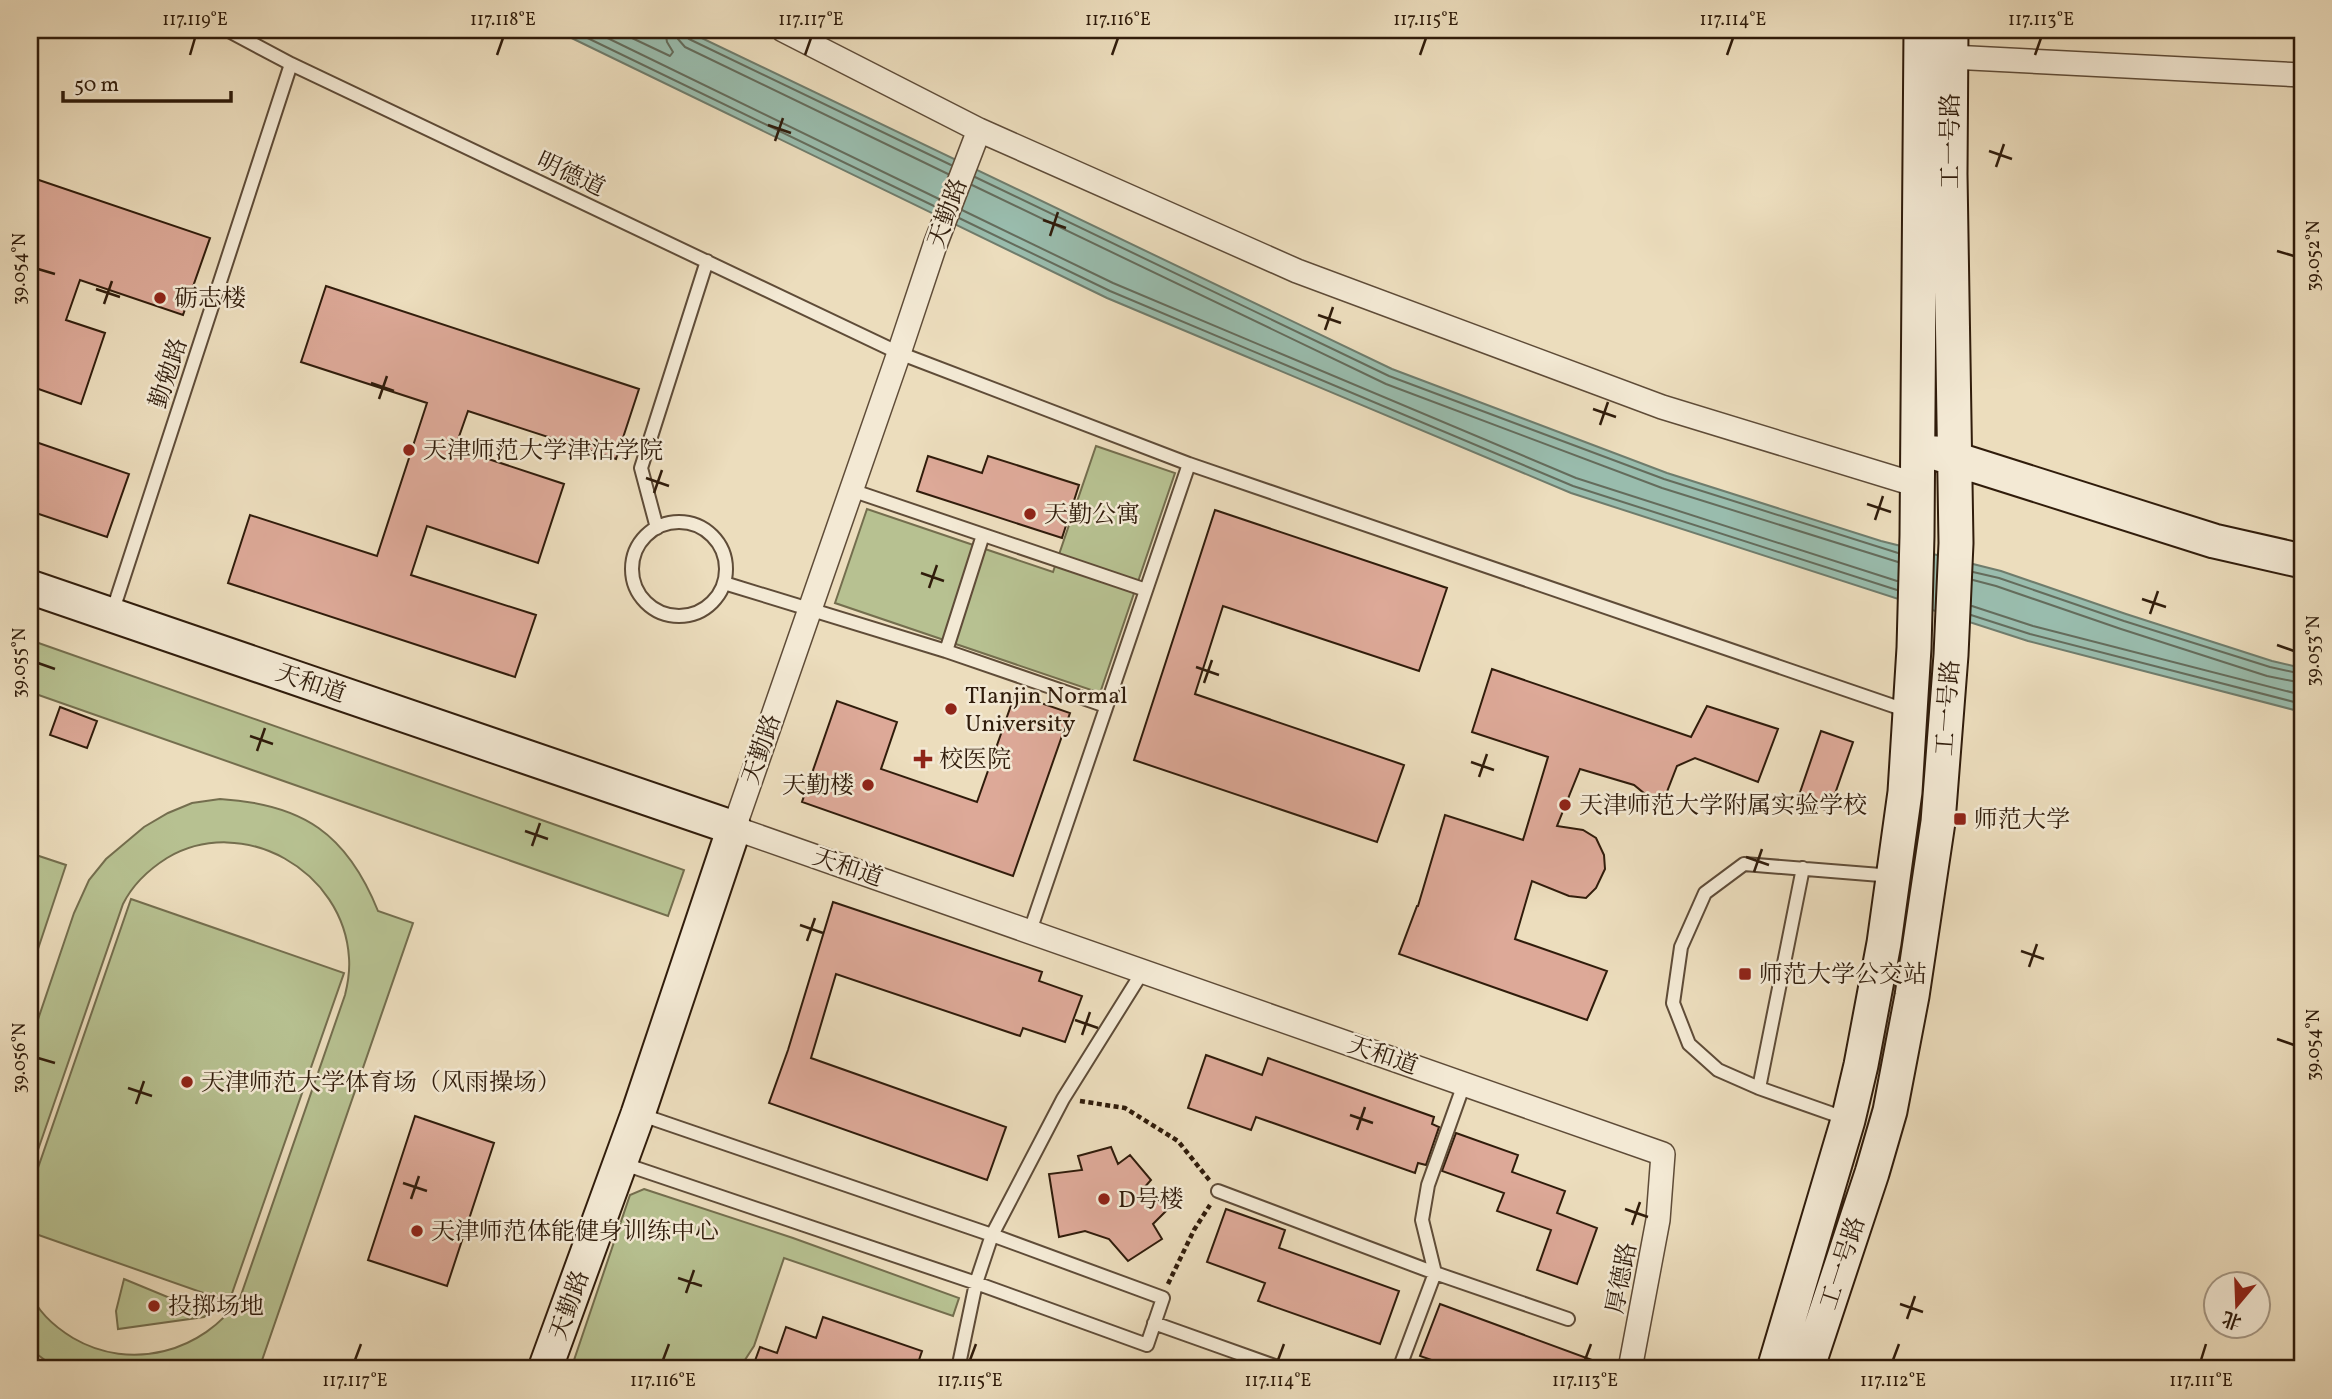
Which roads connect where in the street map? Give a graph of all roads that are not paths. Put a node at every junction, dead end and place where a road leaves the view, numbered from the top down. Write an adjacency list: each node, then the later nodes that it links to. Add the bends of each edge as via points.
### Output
1 (227, 30): 5 (lane, 明德道)
2 (783, 30): 7 (street)
3 (1921, 30): 10 (main road, 工一号路)
4 (1951, 44): 6 (street); 11 (main road, 工一号路)
5 (291, 64): 8 (lane, 明德道); 22 (lane, 勤勉路)
6 (2302, 75)
7 (979, 130): 9 (street, 天勤路, via 934,245); 13 (street, via 1310,276 1662,407)
8 (707, 261): 9 (lane, 明德道); 15 (lane, via 641,468)
9 (899, 353): 12 (lane, 明德道); 14 (street, 天勤路)
10 (1917, 447): 11 (main road); 13 (main road, 工一号路)
11 (1954, 458): 17 (main road, via 2214,541); 49 (main road, 工一号路, via 1951,654 1938,822 1926,908 1890,1111)
12 (1189, 464): 20 (lane); 25 (lane, 明德道)
13 (1917, 485): 25 (main road, 工一号路)
14 (851, 491): 16 (lane); 21 (street, 天勤路)
15 (657, 528): 18 (lane, via 692,524 713,537 725,559); 18 (lane, via 639,545 632,568 645,602 666,614 690,615 711,604)
16 (983, 535): 20 (lane); 23 (lane)
17 (2302, 561)
18 (724, 583): 21 (lane)
19 (30, 587): 22 (main road, 天和道)
20 (1146, 590): 24 (lane)
21 (810, 609): 23 (lane); 26 (street, 天勤路)
22 (111, 615): 26 (main road, 天和道)
23 (946, 651): 24 (lane)
24 (1107, 706): 29 (lane)
25 (1909, 711): 28 (main road, 工一号路)
26 (734, 828): 29 (street, 天和道); 33 (main road, 天勤路)
27 (1804, 869): 28 (lane); 32 (lane); 32 (lane, via 1744,864 1705,893 1681,947 1673,1003 1689,1044 1718,1070)
28 (1894, 876): 34 (main road, 工一号路, via 1874,1002)
29 (1030, 932): 30 (street, 天和道)
30 (1143, 971): 31 (street, 天和道); 38 (lane, via 1063,1099)
31 (1464, 1084): 35 (street, 天和道); 39 (lane, via 1428,1185 1422,1220)
32 (1759, 1088): 34 (lane)
33 (638, 1114): 36 (main road, 天勤路); 38 (lane)
34 (1848, 1120): 48 (main road, 工一号路)
35 (1663, 1154): 47 (street, 厚德路, via 1658,1220)
36 (621, 1163): 40 (lane); 43 (main road, 天勤路)
37 (1218, 1191): 39 (lane)
38 (992, 1235): 40 (lane); 42 (lane, via 1163,1298)
39 (1434, 1273): 41 (lane); 46 (lane)
40 (976, 1283): 42 (lane, via 1147,1345); 44 (lane)
41 (1568, 1319)
42 (1154, 1323): 45 (lane)
43 (545, 1369)
44 (958, 1369)
45 (1283, 1369)
46 (1399, 1369)
47 (1630, 1369)
48 (1773, 1369)
49 (1807, 1369)

